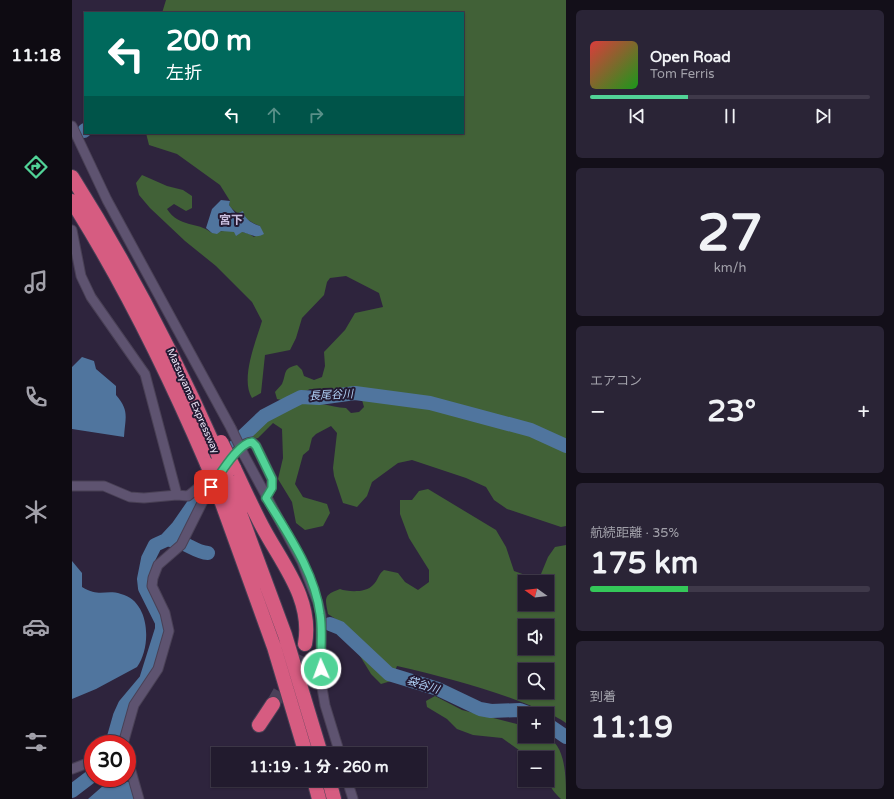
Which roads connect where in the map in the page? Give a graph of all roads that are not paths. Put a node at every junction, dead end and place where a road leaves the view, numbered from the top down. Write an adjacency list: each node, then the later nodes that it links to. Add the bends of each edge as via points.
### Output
1 (72, 126): 9 (street, bridge, via 107,200 170,313)
2 (72, 176): 5 (highway, bridge, via 182,362)
3 (72, 201): 7 (highway, Matsuyama Expressway, bridge, via 138,317 183,408 207,464)
4 (72, 230): 8 (street, via 80,276 91,297 145,374)
5 (230, 473): 10 (highway, via 301,597 307,619); 15 (highway)
6 (72, 486): 8 (street, via 104,486 130,497)
7 (211, 487): 8 (street, via 188,496); 9 (street, via 237,451 248,442 252,442 272,479 272,488); 13 (street, via 183,541 158,565 153,578 152,586 165,613 169,631 158,669 134,705); 14 (highway, Matsuyama Expressway, via 274,647)
8 (177, 495)
9 (266, 498): 16 (street, via 302,562 318,603 321,615 321,682)
10 (305, 644)
11 (273, 704): 12 (highway)
12 (259, 725)
13 (126, 735)
14 (304, 747)
15 (319, 747)
16 (338, 747)
17 (84, 764): 18 (street)
18 (72, 769)
19 (136, 787): 24 (street)
20 (312, 787): 25 (highway)
21 (316, 787): 26 (highway)
22 (330, 787): 27 (highway)
23 (350, 787): 28 (street)
24 (139, 799)
25 (315, 799)
26 (320, 799)
27 (334, 799)
28 (353, 799)

